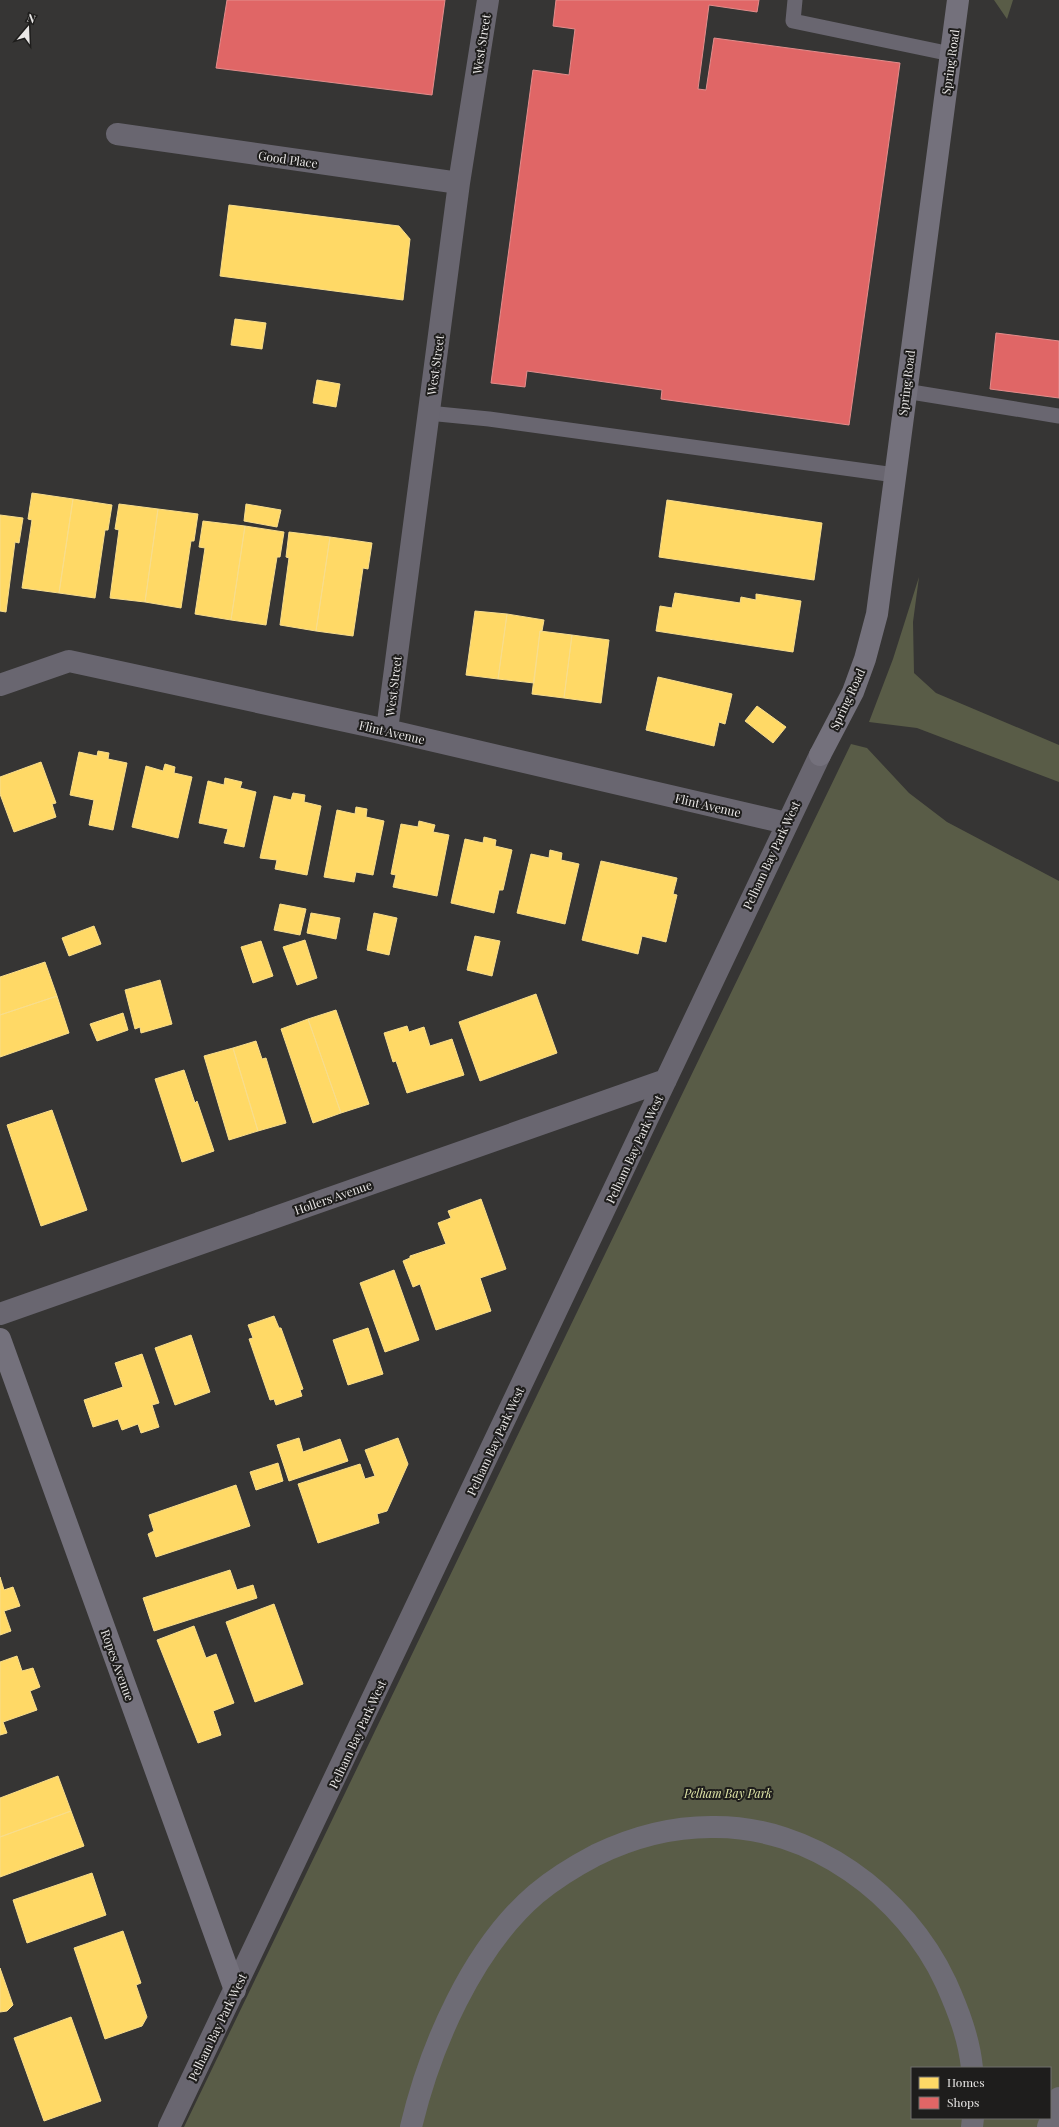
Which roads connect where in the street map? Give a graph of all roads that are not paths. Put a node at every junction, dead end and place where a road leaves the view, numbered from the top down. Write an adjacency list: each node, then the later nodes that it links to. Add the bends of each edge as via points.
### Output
1 (488, 0): 6 (street, West Street)
2 (795, 0): 4 (lane, via 793,21)
3 (958, 0): 4 (street, Spring Road)
4 (951, 54): 7 (street, Spring Road)
5 (117, 134): 6 (street, Good Place)
6 (459, 183): 8 (street, West Street)
7 (905, 391): 9 (lane); 10 (street, Spring Road)
8 (428, 413): 10 (lane, via 490,419); 12 (street, West Street)
9 (1059, 416)
10 (895, 475): 13 (street, Spring Road, via 877,614 867,652 853,692)
11 (0, 685): 12 (street, Flint Avenue, via 70,661)
12 (387, 730): 14 (street, Flint Avenue)
13 (820, 755): 14 (street, Pelham Bay Park West)
14 (786, 822): 15 (street, Pelham Bay Park West)
15 (666, 1080): 16 (street, Hollers Avenue); 18 (street, Pelham Bay Park West)
16 (0, 1314)
17 (0, 1339): 18 (street, Ropes Avenue)
18 (235, 1990): 21 (street, Pelham Bay Park West)
19 (972, 2067): 22 (highway, via 958,2009 938,1965 896,1909 868,1885 832,1859 765,1833 712,1826 683,1829 630,1841 580,1864 536,1894 519,1912 489,1947 454,2008 429,2067)
20 (1059, 2098): 23 (highway)
21 (169, 2127)
22 (411, 2127)
23 (1048, 2127)

